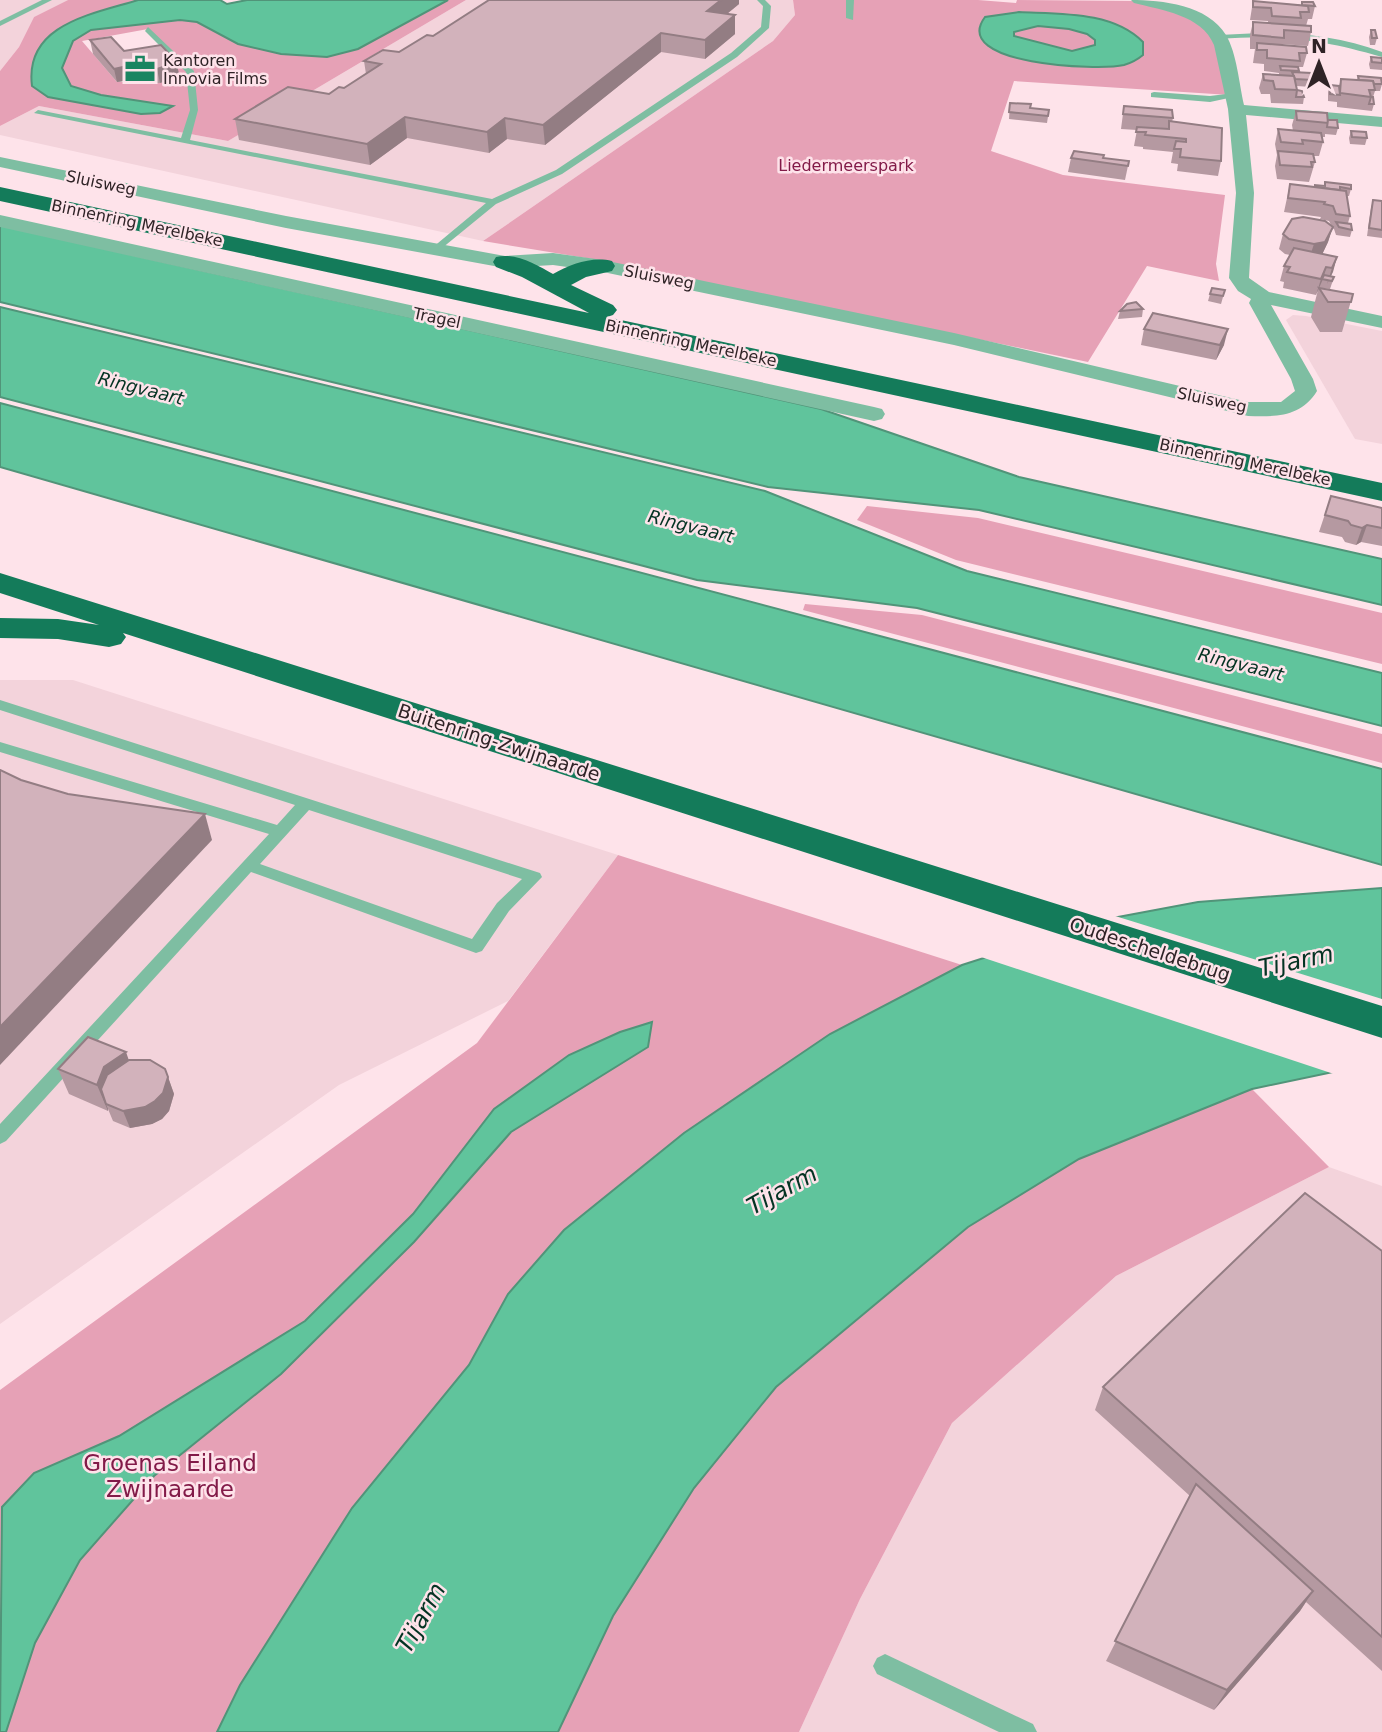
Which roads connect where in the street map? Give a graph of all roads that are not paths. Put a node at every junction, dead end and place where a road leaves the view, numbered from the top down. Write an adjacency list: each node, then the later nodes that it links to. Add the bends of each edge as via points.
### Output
1 (48, 0): 8 (lane)
2 (761, 0): 19 (lane, via 767,6 765,28 734,55 559,172)
3 (850, 0): 7 (lane)
4 (1139, 0): 6 (street)
5 (1191, 0): 6 (street)
6 (1167, 6): 10 (street, via 1205,13)
7 (850, 18)
8 (0, 24)
9 (148, 29): 16 (lane, via 190,71 194,110)
10 (1219, 37): 11 (lane, via 1248,34 1343,40); 13 (street)
11 (1382, 55)
12 (1154, 95): 13 (lane)
13 (1235, 103): 15 (street); 25 (street, via 1245,193 1239,278)
14 (38, 113): 16 (lane)
15 (1382, 122)
16 (185, 141): 19 (lane)
17 (0, 162): 21 (street, Sluisweg)
18 (0, 194): 27 (highway, Binnenring Merelbeke)
19 (493, 201): 21 (lane)
20 (0, 220): 28 (street, Tragel)
21 (436, 250): 22 (street, Sluisweg)
22 (505, 261): 23 (street, Sluisweg, via 553,259); 24 (highway)
23 (603, 266): 24 (highway, via 568,274); 25 (street, Sluisweg, via 954,338 1248,409 1292,407 1302,401 1306,391 1259,303)
24 (555, 285): 27 (highway, via 591,306)
25 (1262, 297): 26 (street)
26 (1382, 322)
27 (684, 341): 29 (highway, Binnenring Merelbeke)
28 (874, 414)
29 (1382, 492)
30 (0, 583): 32 (highway, Buitenring-Zwijnaarde)
31 (0, 628): 32 (highway, via 84,632 138,645)
32 (193, 645): 38 (highway, Buitenring-Zwijnaarde)
33 (0, 705): 35 (lane)
34 (0, 747): 36 (lane)
35 (307, 803): 36 (lane); 37 (lane, via 534,877 503,907 476,947)
36 (281, 832): 37 (lane)
37 (250, 866): 40 (lane)
38 (998, 901): 39 (highway, Oudescheldebrug)
39 (1382, 1022)
40 (0, 1136)
41 (885, 1666): 42 (lane)
42 (1025, 1732)

